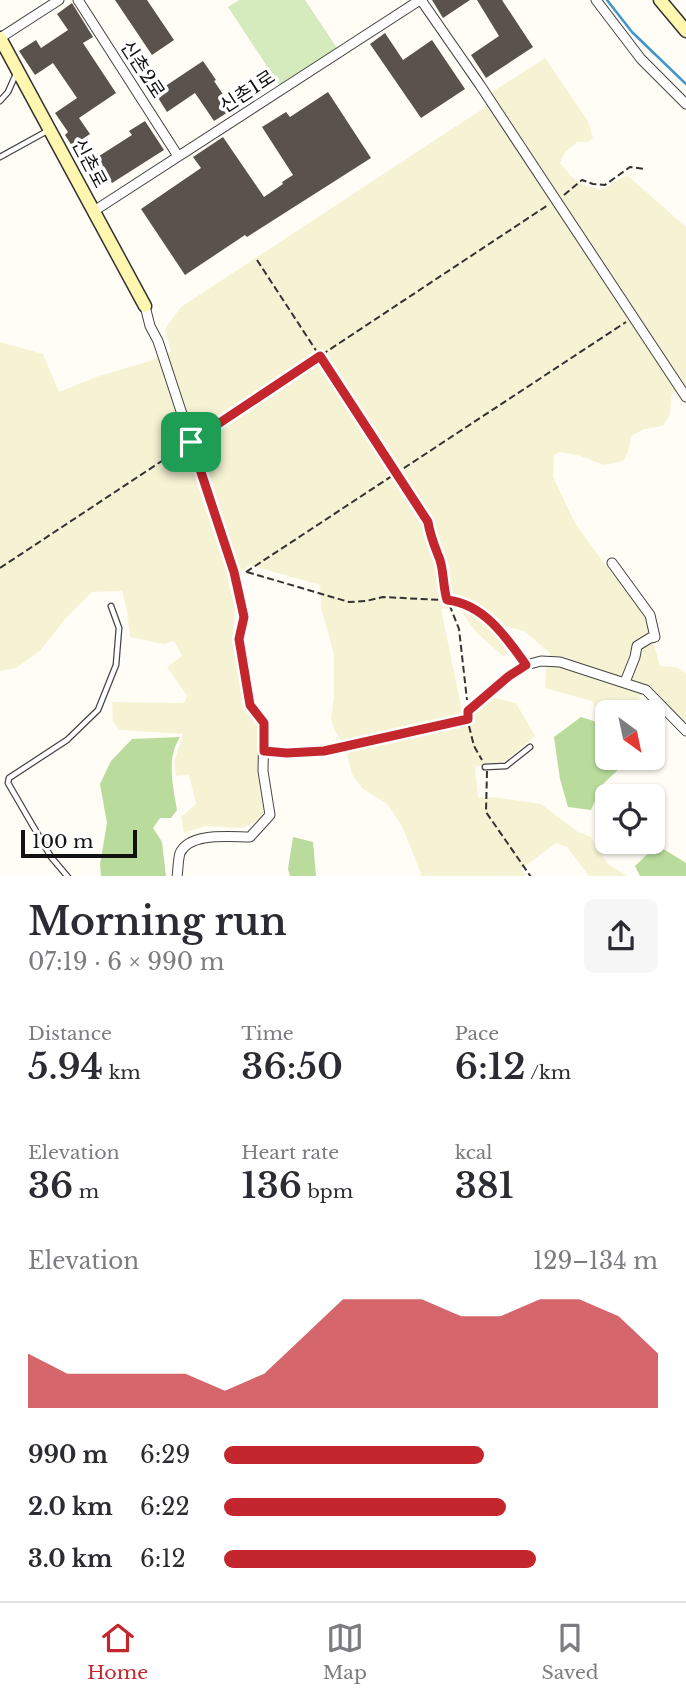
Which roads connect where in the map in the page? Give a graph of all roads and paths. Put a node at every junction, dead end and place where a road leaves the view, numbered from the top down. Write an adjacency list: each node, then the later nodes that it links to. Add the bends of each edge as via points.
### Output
1 (59, 0): 7 (street)
2 (78, 0): 12 (street, 신촌2로)
3 (420, 0): 12 (street, 신촌1로); 15 (street)
4 (596, 0): 10 (street, via 641,59)
5 (660, 0): 6 (street)
6 (686, 31)
7 (0, 38): 8 (street, 신촌로)
8 (17, 70): 9 (lane); 11 (street, 신촌로)
9 (0, 101)
10 (686, 104)
11 (50, 130): 13 (lane); 16 (street, 신촌로)
12 (178, 156): 16 (street, 신촌1로)
13 (0, 157)
14 (645, 169): 15 (path, via 630,167 605,185 582,180)
15 (555, 200): 19 (street); 20 (path)
16 (94, 211): 18 (street, 신촌로)
17 (257, 260): 20 (path)
18 (145, 306): 22 (street)
19 (633, 318): 21 (street); 23 (path)
20 (320, 356): 22 (path); 23 (path)
21 (686, 397)
22 (191, 442): 25 (path); 26 (street)
23 (397, 473): 27 (path); 28 (path, via 428,522)
24 (612, 563): 31 (street, via 650,615 655,637 637,646)
25 (0, 568)
26 (232, 568): 27 (path); 35 (street, via 244,617 239,639 250,705 264,723)
27 (246, 572): 28 (path, via 348,602 383,597)
28 (447, 600): 30 (path, via 477,610 504,634); 32 (path, via 459,629)
29 (111, 606): 37 (lane, via 119,628 116,665 97,710 67,740 8,783)
30 (526, 665): 31 (street, via 560,662); 32 (street)
31 (625, 682): 33 (street, via 646,690)
32 (468, 715): 35 (street, via 324,751); 36 (path, via 474,746)
33 (686, 731)
34 (530, 747): 36 (lane, via 506,766)
35 (264, 751): 38 (street, via 270,815 250,836 190,842 180,854)
36 (485, 767): 39 (path, via 486,813)
37 (67, 876)
38 (177, 876)
39 (530, 876)

